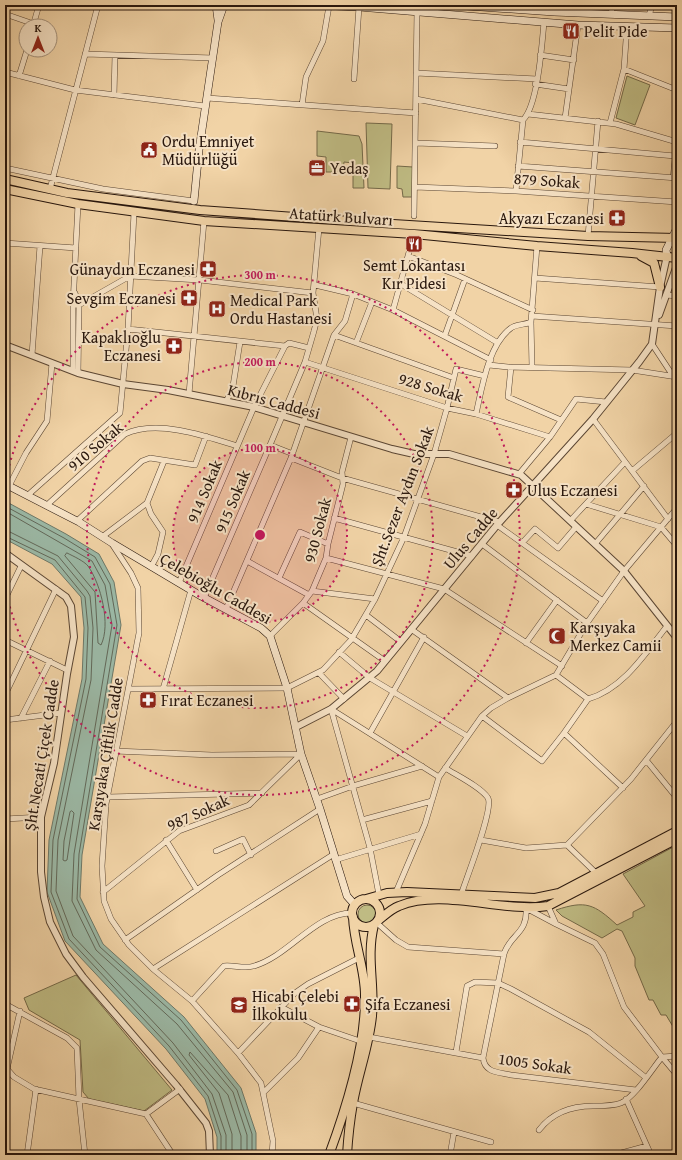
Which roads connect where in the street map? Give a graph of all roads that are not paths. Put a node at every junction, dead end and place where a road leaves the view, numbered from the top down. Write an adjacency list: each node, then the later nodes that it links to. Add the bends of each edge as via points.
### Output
1 (39, 5): 18 (street)
2 (98, 5): 25 (street)
3 (216, 5): 20 (main road)
4 (224, 5): 20 (main road)
5 (313, 5): 9 (main road)
6 (452, 5): 11 (main road)
7 (613, 5): 15 (street)
8 (652, 5): 16 (street)
9 (329, 6): 10 (main road); 43 (street, via 323,41 306,77)
10 (359, 7): 13 (main road); 35 (street)
11 (506, 7): 12 (main road)
12 (552, 8): 15 (main road)
13 (417, 12): 21 (main road); 33 (street)
14 (5, 14): 19 (street)
15 (611, 14): 16 (main road)
16 (648, 16): 17 (main road)
17 (677, 17)
18 (36, 18)
19 (18, 19)
20 (218, 22): 29 (main road)
21 (544, 22): 22 (main road); 27 (street)
22 (578, 25): 23 (main road); 30 (street)
23 (627, 26): 24 (main road); 31 (street)
24 (677, 28)
25 (85, 54): 26 (street); 38 (street)
26 (115, 55): 29 (street); 40 (street)
27 (540, 55): 30 (street); 36 (street)
28 (24, 58): 34 (street)
29 (213, 58): 41 (main road)
30 (574, 60): 37 (street)
31 (624, 69): 39 (street); 50 (street)
32 (5, 72): 34 (street)
33 (416, 73): 36 (street); 42 (street)
34 (19, 76): 38 (street)
35 (354, 79)
36 (536, 82): 37 (street); 46 (street)
37 (569, 88): 47 (street)
38 (75, 90): 40 (street); 60 (street)
39 (677, 90)
40 (114, 95): 44 (street)
41 (207, 98): 43 (street); 44 (main road)
42 (416, 98): 45 (street); 48 (street)
43 (302, 105): 45 (street)
44 (205, 106): 68 (main road)
45 (416, 113): 53 (street)
46 (528, 114): 47 (street); 48 (street)
47 (565, 118): 49 (street)
48 (523, 120): 51 (street)
49 (598, 121): 50 (street); 55 (street)
50 (610, 123): 52 (street)
51 (520, 142): 55 (street); 57 (street)
52 (677, 142): 56 (street)
53 (416, 143): 54 (street); 63 (street)
54 (495, 146)
55 (596, 147): 56 (street); 59 (street)
56 (675, 156): 61 (street)
57 (518, 166): 59 (street); 66 (street)
58 (5, 168): 60 (street)
59 (593, 172): 61 (street); 67 (street)
60 (53, 178): 65 (street); 68 (street, via 103,189)
61 (675, 178)
62 (5, 179): 65 (highway, Atatürk Bulvarı)
63 (415, 187): 66 (street, 879 Sokak); 72 (street)
64 (5, 189): 70 (highway, Atatürk Bulvarı)
65 (50, 189): 77 (highway, Atatürk Bulvarı, via 193,209)
66 (516, 191): 67 (street, 879 Sokak)
67 (591, 196): 69 (street, 879 Sokak); 77 (street)
68 (194, 201)
69 (677, 202)
70 (78, 204): 71 (highway, Atatürk Bulvarı); 82 (street)
71 (134, 213): 73 (highway, Atatürk Bulvarı); 88 (street)
72 (414, 216)
73 (204, 221): 74 (highway, Atatürk Bulvarı); 91 (street)
74 (319, 228): 76 (highway, Atatürk Bulvarı); 93 (street, 915 Sokak)
75 (677, 228): 78 (main road)
76 (414, 234): 81 (highway, Atatürk Bulvarı); 84 (street)
77 (588, 236): 78 (highway, Atatürk Bulvarı)
78 (675, 238): 85 (main road, via 666,250)
79 (5, 243): 80 (street)
80 (40, 246): 82 (street); 118 (street)
81 (537, 246): 83 (highway, Atatürk Bulvarı); 89 (street)
82 (76, 248): 100 (street)
83 (632, 252): 85 (highway, Atatürk Bulvarı); 94 (highway, via 654,263)
84 (408, 256): 90 (street); 92 (street)
85 (666, 256): 86 (highway, Atatürk Bulvarı); 94 (street, Ulus Cadde)
86 (677, 258)
87 (677, 265): 97 (street, Ulus Cadde)
88 (130, 276): 91 (street); 100 (street); 107 (street)
89 (535, 278): 94 (street); 102 (street)
90 (465, 279): 102 (street); 103 (street)
91 (200, 280): 95 (street); 110 (street)
92 (401, 284): 101 (street); 103 (street)
93 (315, 285): 95 (street, 915 Sokak); 96 (street)
94 (660, 287): 105 (street, Ulus Cadde)
95 (313, 293): 117 (street, 915 Sokak, via 317,319)
96 (353, 294): 99 (street); 108 (street, via 345,321)
97 (666, 295): 98 (street); 105 (street, Ulus Cadde)
98 (677, 296)
99 (372, 302): 101 (street); 112 (street)
100 (76, 305): 126 (street)
101 (393, 310): 109 (street)
102 (532, 310): 104 (street)
103 (451, 314): 109 (street); 113 (street)
104 (532, 319): 105 (street); 113 (street, via 511,328); 124 (street)
105 (655, 324): 106 (street); 114 (street, Ulus Cadde)
106 (677, 326)
107 (128, 329): 110 (street); 131 (street)
108 (334, 335): 112 (street); 122 (street)
109 (445, 335): 120 (street)
110 (194, 336): 111 (street); 132 (street)
111 (240, 342): 116 (street); 133 (street, via 233,386)
112 (356, 343): 129 (street)
113 (498, 344): 120 (street)
114 (652, 344): 125 (street, Ulus Cadde); 128 (street)
115 (5, 345): 118 (street, Kıbrıs Caddesi)
116 (285, 346): 117 (street, via 289,342); 135 (street, 914 Sokak)
117 (309, 348): 119 (street, 915 Sokak)
118 (32, 355): 121 (street, Kıbrıs Caddesi)
119 (304, 362): 122 (street, 928 Sokak); 138 (street, 915 Sokak)
120 (490, 362): 123 (street); 127 (street)
121 (52, 363): 126 (street, Kıbrıs Caddesi); 155 (street, via 46,421)
122 (323, 367): 136 (street, 928 Sokak); 141 (street)
123 (511, 367): 124 (street); 140 (street, via 508,397)
124 (532, 367): 125 (street)
125 (632, 370): 128 (street); 134 (street, Ulus Cadde)
126 (76, 372): 131 (street, Kıbrıs Caddesi)
127 (485, 376): 129 (street, Şht.Sezer Aydın Sokak, via 456,369); 137 (street)
128 (674, 376): 130 (street)
129 (454, 378): 136 (street, Şht.Sezer Aydın Sokak)
130 (677, 382)
131 (123, 384): 132 (street, Kıbrıs Caddesi); 158 (street, via 120,413)
132 (189, 394): 133 (street, Kıbrıs Caddesi)
133 (227, 400): 135 (street, Kıbrıs Caddesi)
134 (606, 402): 139 (street, Ulus Cadde); 140 (street, via 576,399)
135 (254, 407): 138 (street, Kıbrıs Caddesi); 147 (street, 914 Sokak)
136 (447, 408): 137 (street, 928 Sokak); 148 (street, Şht.Sezer Aydın Sokak)
137 (476, 414): 145 (street, 928 Sokak)
138 (282, 415): 141 (street, Kıbrıs Caddesi); 146 (street, 915 Sokak)
139 (593, 419): 151 (street); 157 (street, Ulus Cadde)
140 (561, 420): 145 (street)
141 (304, 422): 144 (street, Kıbrıs Caddesi); 149 (street)
142 (677, 433): 152 (street)
143 (206, 436): 147 (street, 910 Sokak); 150 (street, via 195,465); 162 (street, 910 Sokak, via 165,429 131,430)
144 (351, 437): 148 (street, Kıbrıs Caddesi, via 414,454); 154 (street, 930 Sokak)
145 (550, 437): 153 (street)
146 (270, 445): 149 (street); 195 (street, 915 Sokak)
147 (237, 446): 189 (street, 914 Sokak)
148 (434, 454): 153 (street, Kıbrıs Caddesi, via 465,457); 159 (street, Şht.Sezer Aydın Sokak)
149 (292, 456): 154 (street); 183 (street)
150 (164, 461): 160 (street); 167 (street, via 150,458 142,461)
151 (624, 462): 152 (street); 161 (street)
152 (632, 471): 156 (street)
153 (518, 474): 157 (street, Kıbrıs Caddesi)
154 (342, 478): 159 (street); 165 (street, 930 Sokak, via 343,484)
155 (7, 485): 158 (main road, Çelebioğlu Caddesi)
156 (644, 486): 164 (street); 166 (street)
157 (532, 487): 168 (street, Kıbrıs Caddesi); 169 (street, Ulus Cadde)
158 (28, 495): 162 (main road, Çelebioğlu Caddesi)
159 (417, 500): 169 (street); 173 (street, Şht.Sezer Aydın Sokak)
160 (147, 503): 172 (street); 185 (street, via 163,532 158,554)
161 (586, 504): 164 (street); 168 (street)
162 (47, 505): 167 (main road, Çelebioğlu Caddesi)
163 (677, 508): 166 (street)
164 (620, 514): 170 (street); 178 (street)
165 (334, 518): 173 (street); 176 (street, 930 Sokak)
166 (668, 519): 170 (street)
167 (77, 521): 172 (main road, Çelebioğlu Caddesi)
168 (570, 521): 171 (street, Kıbrıs Caddesi)
169 (498, 523): 174 (street); 177 (street, Ulus Cadde)
170 (661, 526): 179 (street); 186 (street)
171 (576, 527): 174 (street, via 558,548 535,529); 178 (street, Kıbrıs Caddesi)
172 (102, 537): 175 (main road, Çelebioğlu Caddesi)
173 (404, 537): 181 (street); 187 (street, Şht.Sezer Aydın Sokak)
174 (522, 542): 198 (street)
175 (112, 543): 185 (main road, Çelebioğlu Caddesi); 223 (street, Karşıyaka Çiftlik Cadde, via 138,588 139,633)
176 (328, 544): 182 (street, 930 Sokak); 188 (street, via 300,532)
177 (482, 544): 181 (street, Ulus Cadde); 197 (street)
178 (595, 544): 186 (street, Kıbrıs Caddesi)
179 (677, 546)
180 (5, 553): 184 (street, Şht.Necati Çiçek Cadde)
181 (472, 556): 192 (street, Ulus Cadde)
182 (326, 558): 187 (street); 193 (street, 930 Sokak)
183 (247, 561): 188 (street); 200 (street)
184 (21, 566): 190 (street, Şht.Necati Çiçek Cadde); 194 (street)
185 (151, 567): 189 (main road, Çelebioğlu Caddesi)
186 (624, 571): 198 (street); 203 (street, Kıbrıs Caddesi)
187 (387, 574): 192 (street); 196 (street, Şht.Sezer Aydın Sokak)
188 (279, 578): 193 (street)
189 (179, 583): 191 (main road, Çelebioğlu Caddesi)
190 (56, 589): 212 (street); 217 (street, Şht.Necati Çiçek Cadde, via 66,597 73,617 74,637)
191 (191, 590): 195 (main road, Çelebioğlu Caddesi); 224 (street)
192 (444, 590): 204 (street, Ulus Cadde); 211 (street)
193 (310, 593): 196 (street); 199 (street, 930 Sokak)
194 (5, 598)
195 (204, 598): 200 (main road, Çelebioğlu Caddesi)
196 (375, 599): 201 (street, Şht.Sezer Aydın Sokak)
197 (557, 600): 202 (street); 211 (street)
198 (602, 601): 202 (street)
199 (303, 603): 205 (street, 930 Sokak); 207 (street)
200 (226, 609): 205 (main road, Çelebioğlu Caddesi, via 261,628)
201 (366, 615): 207 (street, Şht.Sezer Aydın Sokak); 210 (street)
202 (587, 622): 216 (street)
203 (667, 626): 208 (street, Kıbrıs Caddesi); 229 (street, via 630,671 614,686)
204 (411, 629): 206 (street); 210 (street, Ulus Cadde)
205 (270, 636): 222 (main road, Çelebioğlu Caddesi)
206 (424, 637): 225 (street); 227 (street)
207 (352, 638): 213 (street, Şht.Sezer Aydın Sokak); 215 (street)
208 (677, 638)
209 (5, 640): 212 (street)
210 (400, 641): 215 (street, Ulus Cadde)
211 (526, 643): 216 (street)
212 (26, 650): 214 (street); 221 (street)
213 (339, 652): 218 (street, Şht.Sezer Aydın Sokak); 220 (street)
214 (50, 661): 217 (street); 233 (street)
215 (385, 661): 220 (street, Ulus Cadde)
216 (562, 666): 219 (street)
217 (68, 670): 231 (street, Şht.Necati Çiçek Cadde)
218 (319, 673): 222 (street, Şht.Sezer Aydın Sokak); 228 (street)
219 (556, 675): 227 (street); 229 (street)
220 (370, 678): 225 (street); 228 (street, Ulus Cadde)
221 (7, 687): 226 (street)
222 (287, 688): 224 (street); 236 (main road, Çelebioğlu Caddesi)
223 (128, 689): 224 (street); 240 (street, Karşıyaka Çiftlik Cadde)
224 (163, 689)
225 (393, 692): 237 (street); 239 (street)
226 (5, 695)
227 (508, 698): 232 (street, via 490,708)
228 (344, 699): 230 (street, Ulus Cadde)
229 (588, 699): 238 (street)
230 (331, 709): 236 (street, Ulus Cadde); 237 (street); 246 (street)
231 (61, 713): 233 (street); 254 (street, Şht.Necati Çiçek Cadde, via 54,763)
232 (482, 716): 238 (street, via 542,760); 239 (street)
233 (21, 718): 234 (street)
234 (5, 720)
235 (677, 721): 242 (street)
236 (296, 727): 241 (main road, Çelebioğlu Caddesi)
237 (370, 733): 243 (street)
238 (564, 733): 247 (street)
239 (467, 736): 244 (street)
240 (115, 751): 241 (street, via 212,755); 249 (street, Karşıyaka Çiftlik Cadde)
241 (301, 754): 248 (street, 987 Sokak); 251 (main road, Çelebioğlu Caddesi)
242 (646, 760): 247 (street); 250 (street)
243 (422, 766): 245 (street); 246 (street)
244 (445, 768): 245 (street); 261 (street, via 488,798 490,807)
245 (439, 777): 252 (street)
246 (353, 786): 251 (street); 256 (street)
247 (623, 788): 262 (street)
248 (262, 792): 249 (street); 260 (street, 987 Sokak, via 249,805 179,831)
249 (108, 797): 269 (street, Karşıyaka Çiftlik Cadde, via 102,866)
250 (677, 798)
251 (317, 799): 253 (main road, Çelebioğlu Caddesi)
252 (432, 801): 256 (street); 258 (street)
253 (320, 809): 265 (street); 266 (main road, Çelebioğlu Caddesi)
254 (41, 817): 255 (street); 300 (street, Şht.Necati Çiçek Cadde, via 40,851 44,897 57,939 83,977)
255 (6, 818)
256 (362, 820): 263 (street)
257 (677, 831): 267 (highway)
258 (421, 834): 263 (street); 270 (street)
259 (677, 839): 274 (highway)
260 (166, 840): 268 (street); 269 (street, 987 Sokak)
261 (481, 840): 262 (street, via 526,848); 272 (street)
262 (567, 846): 267 (street)
263 (370, 848): 266 (street); 271 (street)
264 (216, 851): 265 (street, via 243,839)
265 (251, 855): 268 (street)
266 (334, 857): 276 (main road, Çelebioğlu Caddesi); 282 (street)
267 (597, 874): 272 (highway, via 559,893 541,898)
268 (197, 890): 279 (street)
269 (103, 892): 279 (street, Karşıyaka Çiftlik Cadde, via 111,919)
270 (396, 892): 271 (highway); 272 (highway)
271 (379, 895): 273 (highway)
272 (461, 895)
273 (366, 899): 276 (highway); 277 (highway, via 377,905 380,913)
274 (548, 906): 275 (highway); 278 (street)
275 (526, 908): 277 (highway, via 482,902 417,901 397,907); 278 (street); 280 (street, via 527,920 506,947)
276 (354, 911): 277 (highway, via 355,921 362,926); 281 (highway); 284 (street, via 337,914 305,933 275,957 254,967 224,966)
277 (376, 923): 280 (street, via 408,947); 289 (highway, via 370,944 373,1001)
278 (556, 924): 294 (street, via 596,943 603,954 624,1007)
279 (125, 940): 282 (street, Karşıyaka Çiftlik Cadde)
280 (504, 954): 283 (street)
281 (359, 958): 286 (street, via 308,984); 290 (highway, via 366,993)
282 (153, 969): 284 (street, Karşıyaka Çiftlik Cadde)
283 (498, 983): 291 (street, via 475,982 467,986); 295 (street); 298 (street, via 589,1032)
284 (192, 1001): 292 (street, Karşıyaka Çiftlik Cadde)
285 (5, 1004): 287 (street)
286 (280, 1007): 288 (street); 292 (street)
287 (20, 1011): 296 (street); 303 (street, via 67,1038 77,1048)
288 (319, 1027): 290 (street); 302 (street, via 298,1058)
289 (369, 1036): 291 (street, 1005 Sokak); 305 (highway)
290 (360, 1041): 316 (highway, via 346,1107)
291 (456, 1052): 295 (street, 1005 Sokak)
292 (238, 1053): 302 (street, Karşıyaka Çiftlik Cadde, via 261,1083)
293 (677, 1056): 294 (street)
294 (662, 1057): 297 (street); 298 (street)
295 (483, 1058): 301 (street, 1005 Sokak, via 487,1069 495,1072)
296 (6, 1069): 299 (street)
297 (677, 1075)
298 (645, 1077): 301 (street)
299 (36, 1089): 303 (street); 311 (street)
300 (180, 1089): 306 (street); 314 (street, Şht.Necati Çiçek Cadde, via 206,1123)
301 (636, 1090): 304 (street)
302 (264, 1092): 315 (street, Karşıyaka Çiftlik Cadde, via 273,1141)
303 (79, 1099): 306 (street); 312 (street)
304 (626, 1099): 307 (street, via 621,1103 564,1111 546,1121); 310 (street)
305 (353, 1103): 308 (street); 317 (highway)
306 (146, 1114): 313 (street)
307 (539, 1130)
308 (454, 1132): 309 (street); 318 (street)
309 (491, 1142)
310 (647, 1146): 319 (street); 320 (street)
311 (27, 1155)
312 (85, 1155)
313 (173, 1155)
314 (210, 1155)
315 (272, 1155)
316 (329, 1155)
317 (347, 1155)
318 (450, 1155)
319 (614, 1155)
320 (652, 1155)

